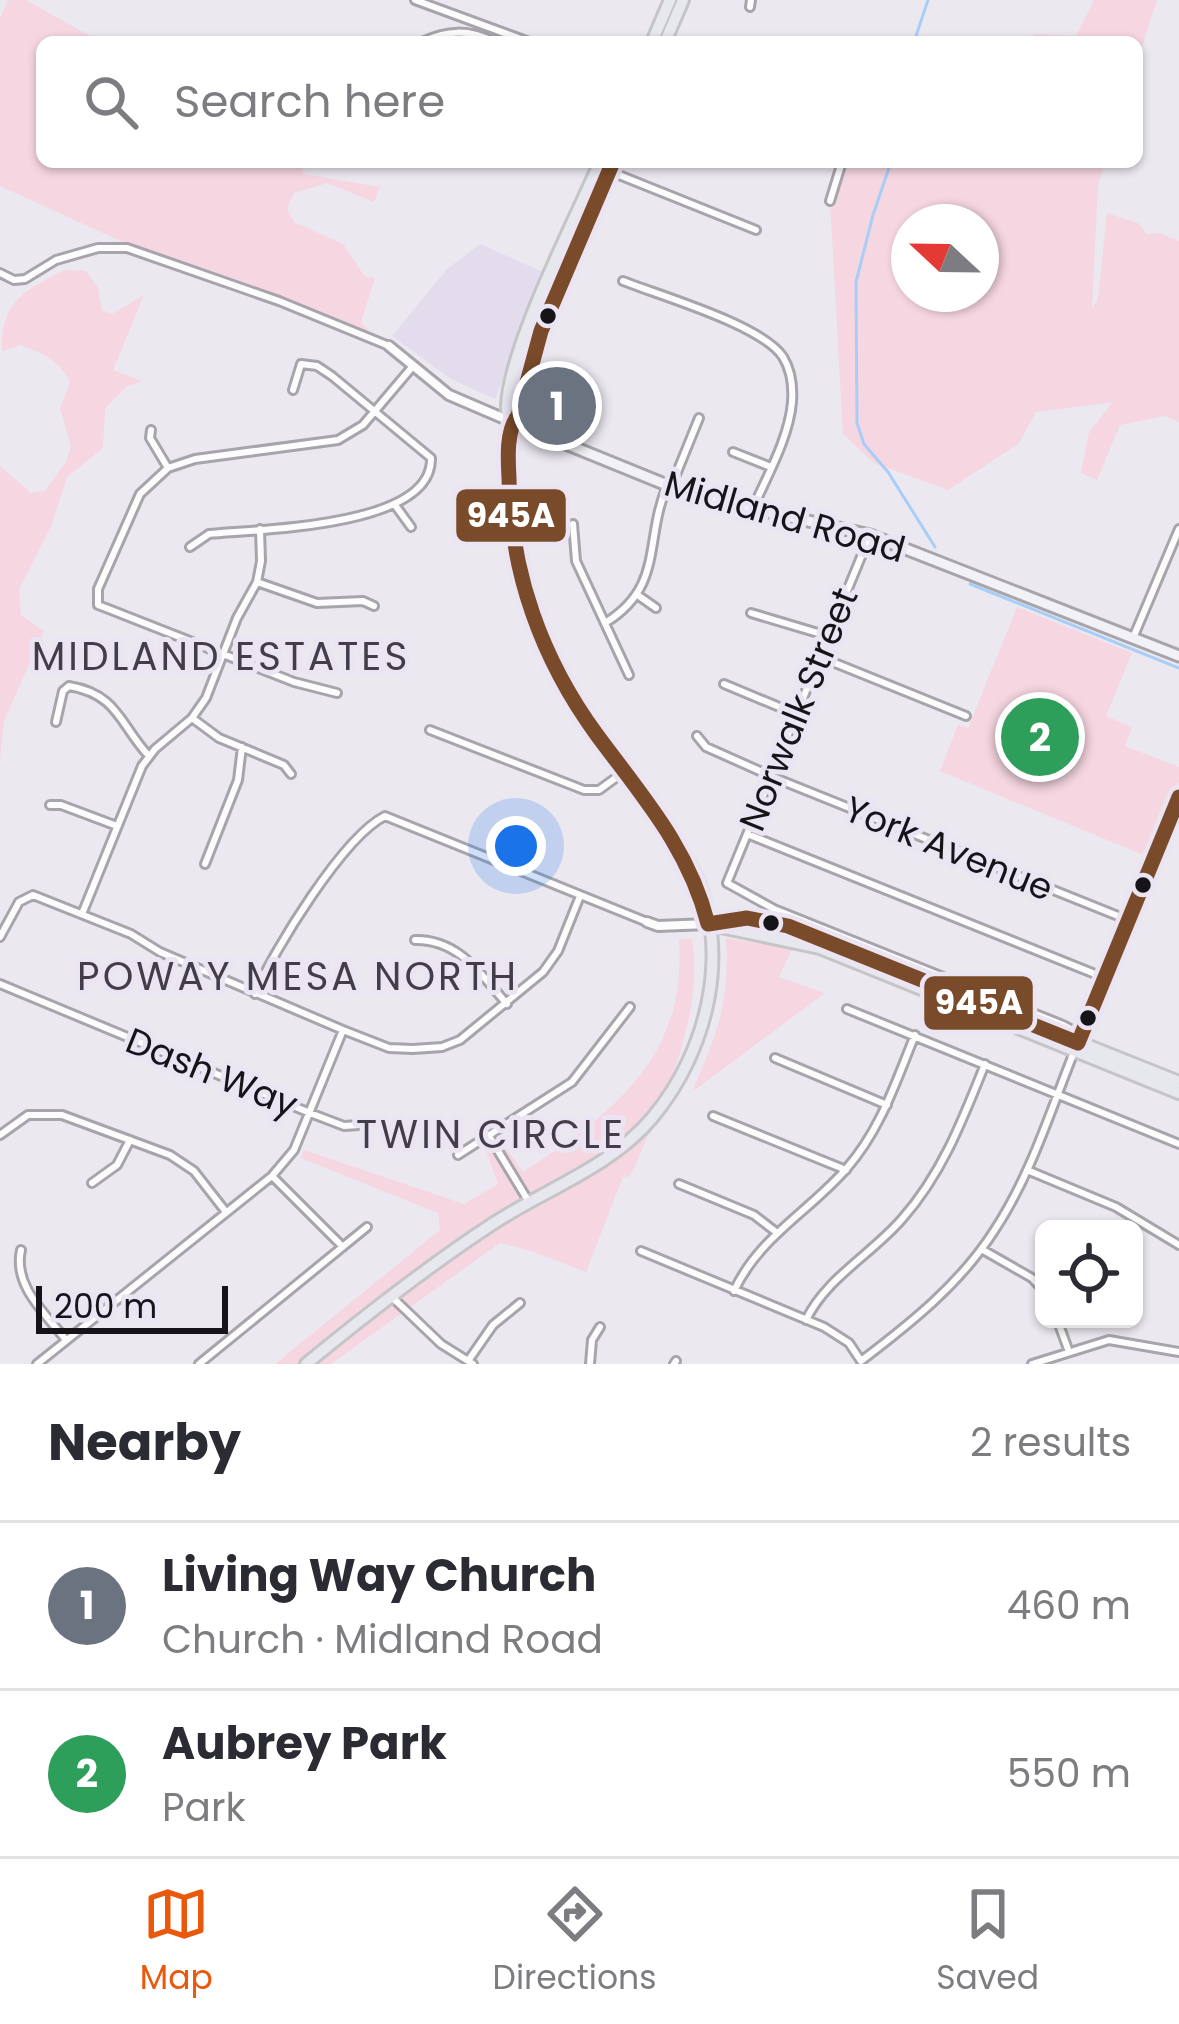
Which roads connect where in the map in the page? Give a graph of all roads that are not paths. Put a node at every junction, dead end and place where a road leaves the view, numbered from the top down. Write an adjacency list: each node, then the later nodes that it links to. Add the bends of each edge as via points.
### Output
1 (416, 0): 4 (street)
2 (670, 0): 5 (main road)
3 (683, 0): 6 (main road)
4 (513, 36)
5 (655, 36)
6 (668, 36)
7 (604, 168): 19 (main road, via 524,344 507,410)
8 (612, 168): 11 (street)
9 (840, 168): 10 (street)
10 (830, 201)
11 (756, 230)
12 (0, 273): 14 (street, Midland Road, via 26,278 56,260 127,248)
13 (623, 281): 22 (street, via 747,328 779,352 792,404)
14 (389, 346): 15 (street, Midland Road)
15 (413, 366): 17 (street); 19 (street, Midland Road, via 449,395)
16 (293, 390): 17 (street, via 301,364 317,366)
17 (375, 411): 23 (street, via 338,440); 25 (street, via 431,458)
18 (699, 418): 24 (street)
19 (512, 422): 24 (main road, Midland Road); 55 (main road, via 508,501 532,614 576,704)
20 (151, 430): 23 (street)
21 (733, 452): 22 (street)
22 (770, 467): 26 (street)
23 (168, 468): 41 (street, via 134,506 98,605)
24 (669, 486): 26 (main road, Midland Road); 34 (street)
25 (395, 506): 28 (street); 29 (street)
26 (753, 508): 31 (main road, Midland Road)
27 (574, 524): 38 (street, via 575,561)
28 (410, 527)
29 (260, 529): 32 (street, via 208,534); 33 (street)
30 (1179, 529): 40 (street)
31 (870, 536): 39 (street, Norwalk Street); 40 (main road, Midland Road)
32 (190, 547)
33 (257, 582): 35 (street, via 316,604); 41 (street)
34 (639, 596): 36 (street); 38 (street)
35 (374, 605)
36 (656, 608)
37 (751, 613): 39 (street)
38 (604, 624): 44 (street)
39 (828, 636): 43 (street, Norwalk Street)
40 (1133, 638): 42 (main road, Midland Road)
41 (223, 653): 46 (street); 49 (street)
42 (1179, 656)
43 (820, 657): 47 (street, Norwalk Street); 48 (street)
44 (629, 675)
45 (724, 684): 47 (street)
46 (337, 693)
47 (796, 714): 57 (street, Norwalk Street)
48 (966, 716)
49 (192, 718): 53 (street); 54 (street)
50 (56, 722): 54 (street, via 69,686 93,693 113,704)
51 (430, 730): 55 (street, via 584,790 599,790)
52 (697, 736): 57 (street, York Avenue)
53 (242, 747): 56 (street); 62 (street, via 238,780)
54 (149, 756): 60 (street)
55 (625, 771): 67 (main road, via 691,866)
56 (291, 774)
57 (771, 776): 61 (street, Norwalk Street); 65 (street, York Avenue)
58 (1179, 797): 65 (street)
59 (50, 805): 60 (street)
60 (117, 826): 64 (street)
61 (747, 834): 70 (street); 78 (street, Norwalk Street, via 727,883 1063,1025 1074,1031)
62 (205, 864)
63 (580, 896): 66 (street); 72 (street, via 385,816 339,862); 73 (street, via 553,960)
64 (82, 914): 68 (street, via 24,897); 72 (street)
65 (1128, 920): 70 (street)
66 (646, 922): 67 (street)
67 (708, 923): 78 (main road, via 820,948); 98 (main road, via 711,987 697,1045 674,1089 627,1142)
68 (0, 937)
69 (415, 940): 73 (street, via 466,957)
70 (1105, 978): 78 (street)
71 (0, 984): 85 (street, Dash Way)
72 (255, 994): 76 (street)
73 (507, 1004): 76 (street, via 442,1047 389,1048)
74 (630, 1007): 89 (street, via 572,1082)
75 (848, 1009): 77 (street)
76 (344, 1030): 85 (street)
77 (915, 1035): 80 (street); 84 (street)
78 (1077, 1047): 81 (main road); 82 (street); 83 (main road)
79 (775, 1058): 84 (street)
80 (986, 1064): 82 (street); 113 (street, via 941,1167)
81 (1179, 1082)
82 (1058, 1093): 91 (street); 94 (street)
83 (1179, 1093)
84 (887, 1105): 93 (street)
85 (310, 1113): 87 (street, Dash Way); 95 (street)
86 (713, 1116): 93 (street)
87 (359, 1125)
88 (0, 1135): 90 (street, via 28,1115 49,1113)
89 (489, 1136): 92 (street); 98 (street)
90 (130, 1140): 96 (street, via 117,1165); 99 (street, via 185,1164)
91 (1179, 1144)
92 (458, 1155)
93 (846, 1170): 103 (street)
94 (1027, 1170): 100 (street); 107 (street)
95 (272, 1175): 99 (street); 105 (street)
96 (92, 1183)
97 (679, 1184): 103 (street, via 754,1214)
98 (529, 1202): 111 (main road)
99 (226, 1212): 116 (street)
100 (1139, 1220)
101 (1143, 1222): 104 (street)
102 (367, 1227): 105 (street)
103 (776, 1232): 110 (street)
104 (1179, 1245)
105 (343, 1247): 121 (street)
106 (21, 1250): 116 (street, via 25,1287)
107 (981, 1250): 109 (street); 113 (street, via 928,1307 861,1360 849,1343)
108 (641, 1251): 110 (street)
109 (1035, 1281)
110 (734, 1291): 113 (street)
111 (390, 1296): 119 (street); 122 (main road)
112 (520, 1303): 119 (street, via 493,1325)
113 (806, 1320)
114 (600, 1328): 123 (street)
115 (1060, 1328): 117 (street)
116 (67, 1340): 120 (street)
117 (1069, 1352): 118 (street, via 1109,1340); 124 (street)
118 (1179, 1352)
119 (471, 1363)
120 (37, 1364)
121 (199, 1364)
122 (306, 1364)
123 (590, 1364)
124 (1031, 1364)

